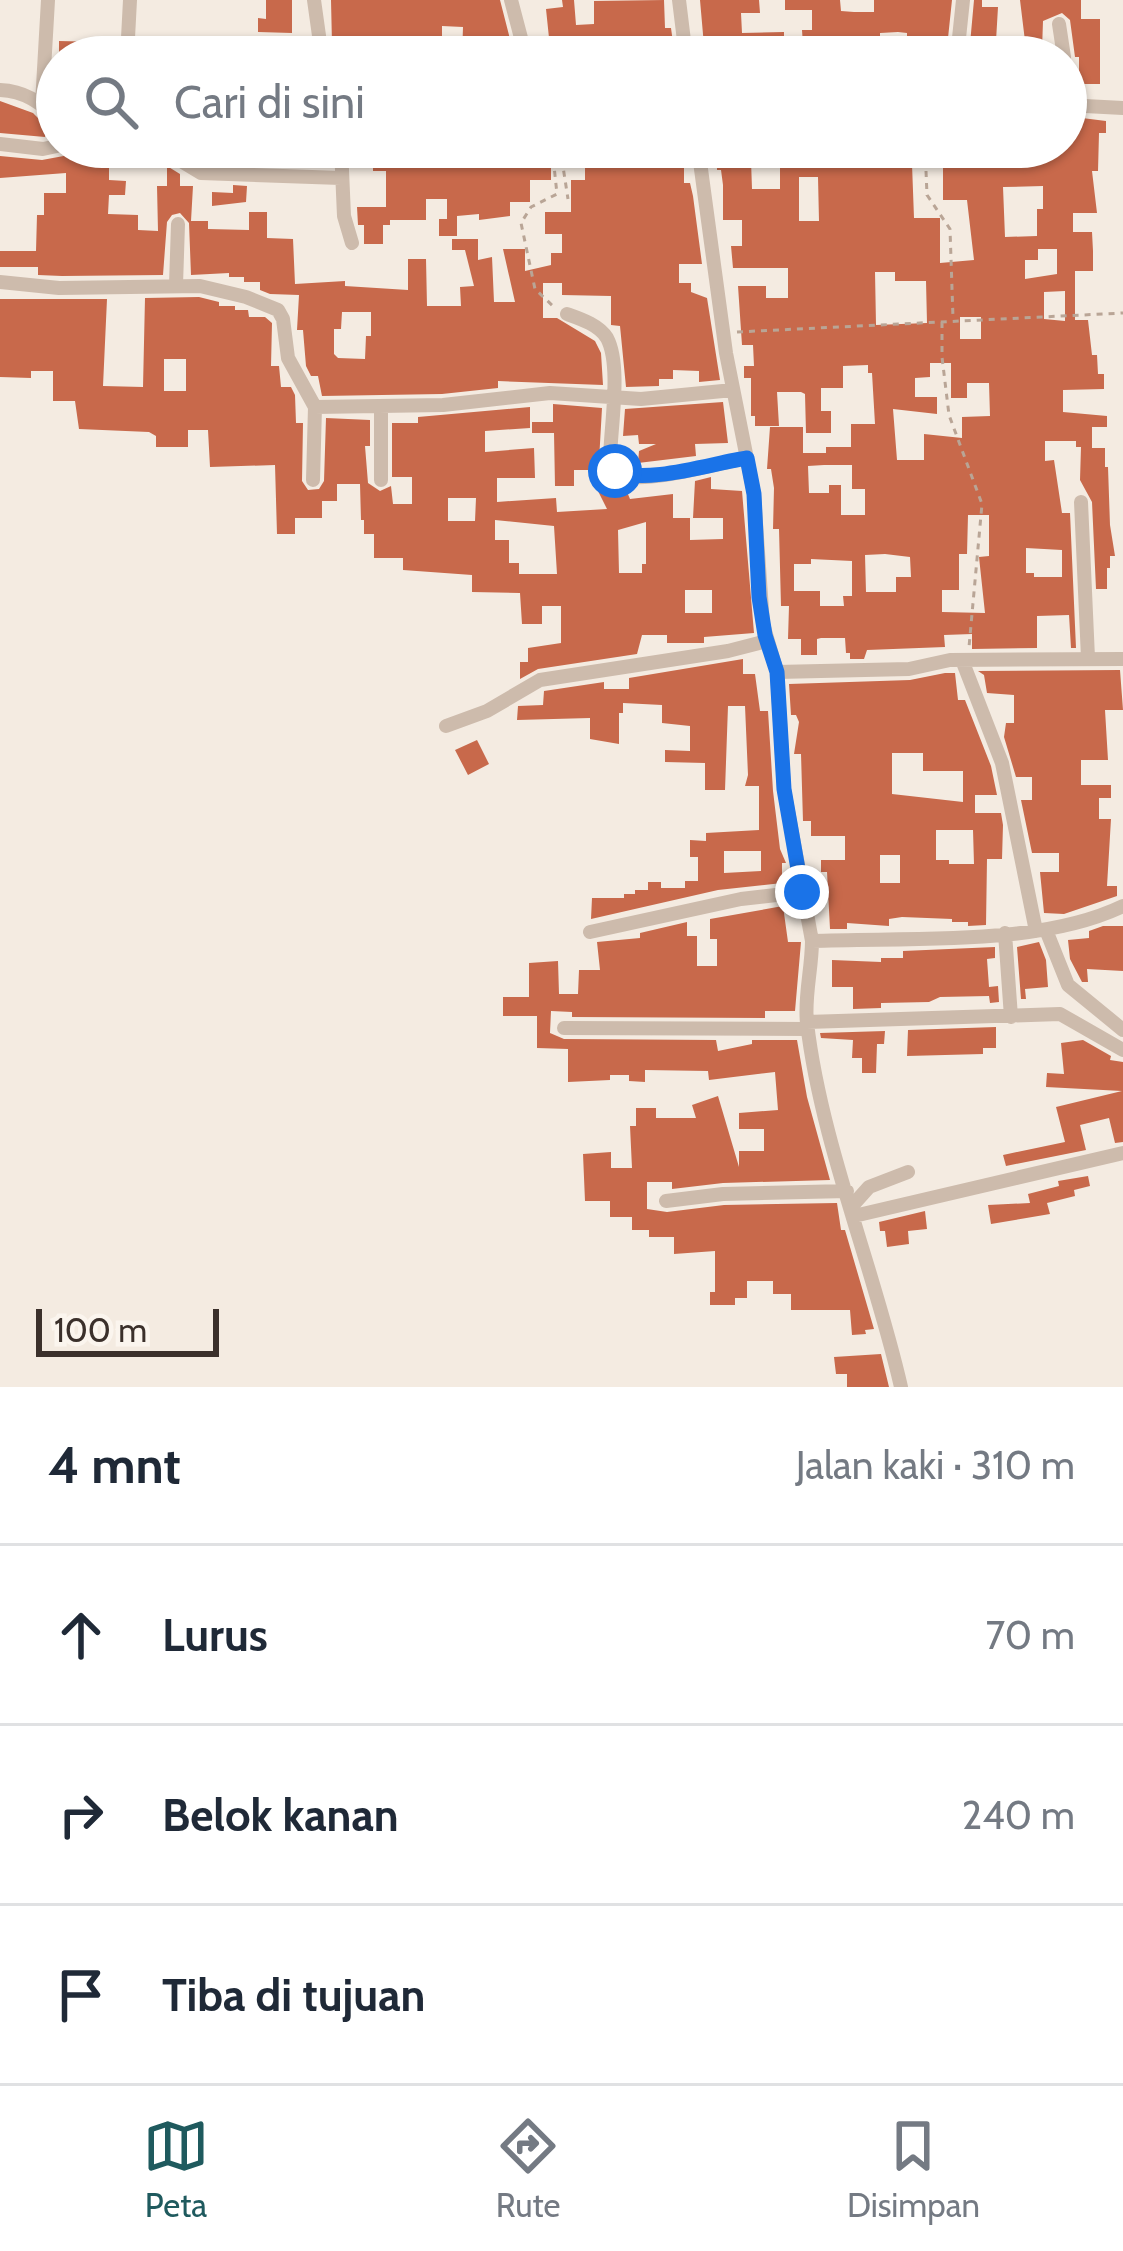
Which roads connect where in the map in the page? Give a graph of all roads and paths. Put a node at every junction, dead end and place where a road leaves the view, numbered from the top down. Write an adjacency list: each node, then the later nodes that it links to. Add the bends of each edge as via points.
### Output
1 (48, 0): 8 (street)
2 (130, 0): 9 (street)
3 (314, 0): 10 (street)
4 (511, 0): 11 (street)
5 (680, 0): 12 (street)
6 (963, 0): 13 (street)
7 (1059, 25): 14 (street)
8 (46, 36)
9 (128, 36)
10 (319, 36)
11 (520, 36)
12 (684, 36)
13 (959, 36)
14 (1061, 36)
15 (0, 90): 16 (street)
16 (36, 102)
17 (1087, 106): 18 (street)
18 (1123, 108)
19 (0, 144): 20 (street)
20 (36, 148)
21 (193, 168): 27 (street)
22 (341, 168): 27 (street)
23 (554, 168): 34 (path, via 557,194 531,207 521,223 535,289)
24 (563, 168): 28 (path)
25 (701, 168): 37 (street)
26 (926, 168): 36 (path, via 927,195 950,229)
27 (341, 178): 30 (street)
28 (568, 200)
29 (178, 224): 32 (street)
30 (352, 243)
31 (0, 282): 32 (street)
32 (176, 286): 40 (street, via 213,287 278,310 289,358)
33 (1123, 313): 36 (path)
34 (567, 314): 39 (street, via 608,339)
35 (942, 320): 36 (path); 37 (path); 49 (path, via 949,415 982,504)
36 (953, 320)
37 (723, 333): 38 (street)
38 (733, 390): 39 (street); 42 (street)
39 (613, 398): 41 (street, via 507,395); 42 (street, via 610,461 626,476)
40 (315, 407): 41 (street); 43 (street)
41 (381, 407): 44 (street)
42 (747, 458): 46 (street)
43 (313, 480)
44 (381, 480)
45 (1081, 502): 47 (street)
46 (763, 643): 50 (street); 51 (street, via 540,680)
47 (1088, 658): 48 (street); 49 (street)
48 (1123, 659)
49 (965, 660): 50 (street); 55 (street, via 1002,763)
50 (777, 672): 52 (street, via 784,789)
51 (446, 726)
52 (802, 892): 54 (street); 56 (street)
53 (1123, 906): 55 (street, via 1088,922)
54 (590, 932)
55 (1027, 932): 56 (street); 57 (street); 60 (street, via 1068,986)
56 (812, 941): 58 (street)
57 (1012, 1017): 58 (street); 61 (street, via 1067,1015)
58 (807, 1018): 59 (street); 65 (street)
59 (564, 1028)
60 (1123, 1030)
61 (1123, 1050)
62 (1123, 1153): 65 (street)
63 (908, 1172): 65 (street, via 868,1187)
64 (666, 1201): 65 (street, via 723,1194)
65 (851, 1204): 66 (street)
66 (901, 1387)

